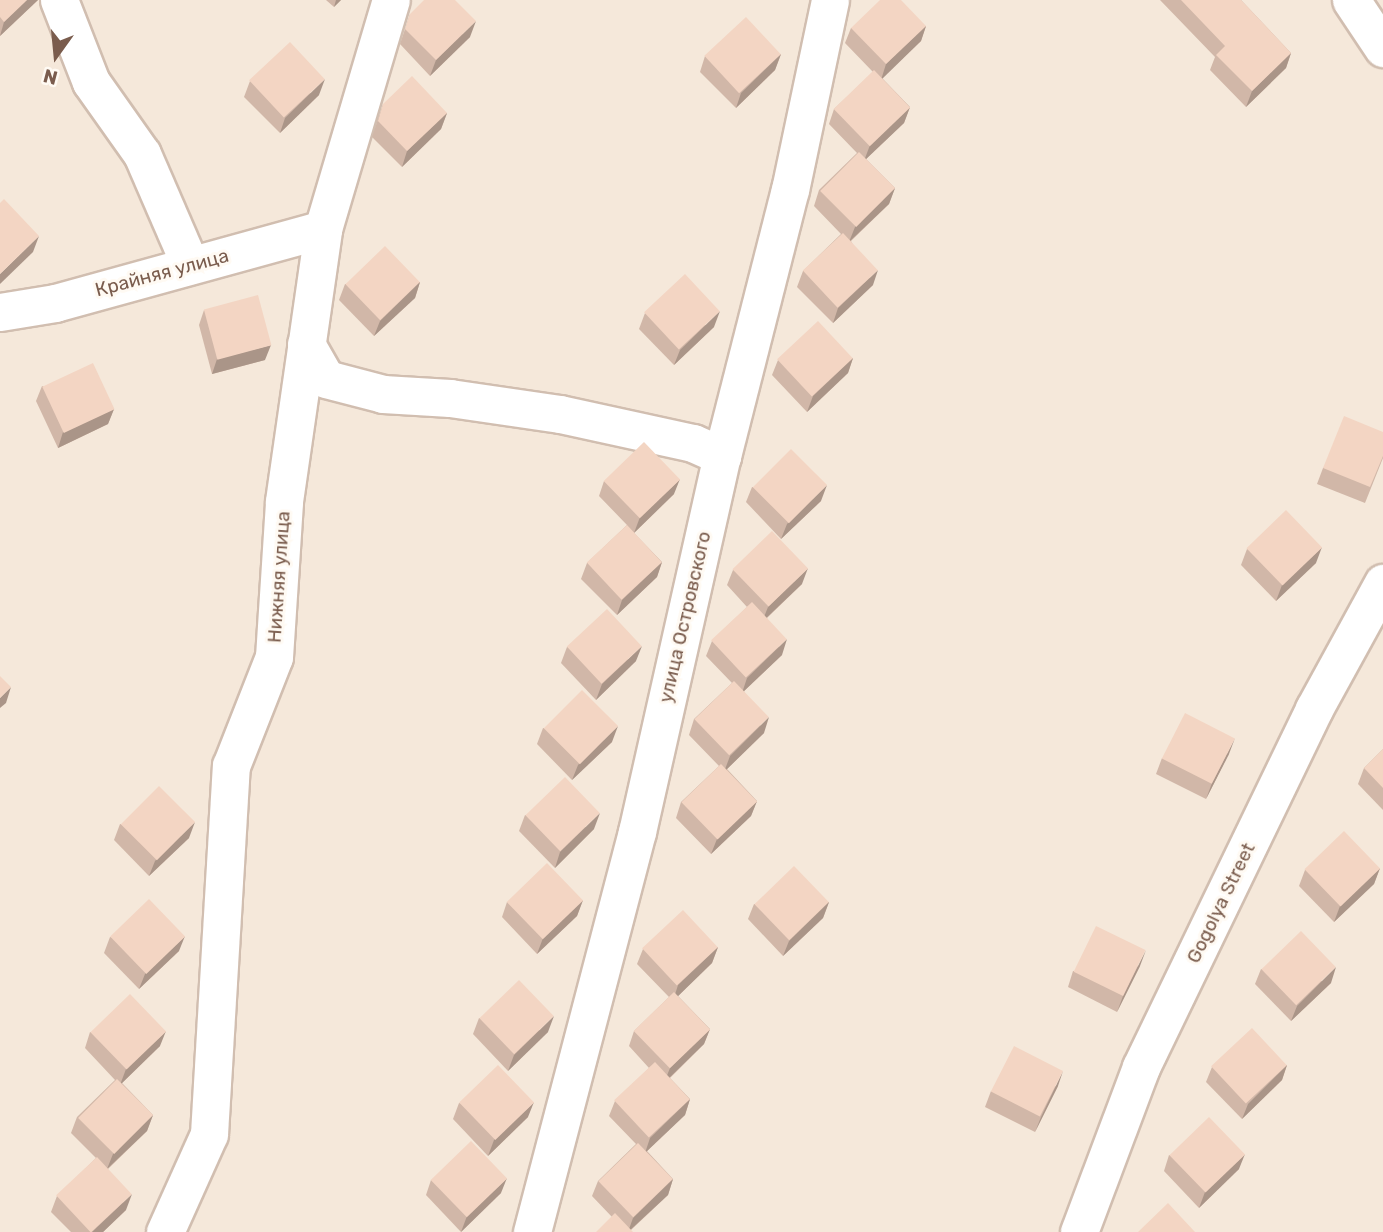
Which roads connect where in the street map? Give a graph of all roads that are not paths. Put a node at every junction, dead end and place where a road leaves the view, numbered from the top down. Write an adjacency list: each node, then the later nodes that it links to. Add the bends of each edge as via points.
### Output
1 (59, 0): 7 (street, via 91,82 142,154)
2 (391, 0): 6 (street, Нижняя улица)
3 (830, 0): 10 (street, улица Островского, via 790,190)
4 (1351, 0): 5 (street)
5 (1383, 48)
6 (323, 229): 7 (street, Крайняя улица); 9 (street, Нижняя улица)
7 (190, 265): 8 (street, Крайняя улица, via 55,303)
8 (0, 312)
9 (306, 344): 10 (street, via 326,379 383,394 450,398 560,414 693,443); 12 (street, Нижняя улица, via 284,501 274,657 231,766 209,1134)
10 (722, 456): 13 (street, улица Островского, via 637,832)
11 (1383, 583): 14 (street, Gogolya Street, via 1314,709 1147,1056)
12 (165, 1232)
13 (532, 1232)
14 (1079, 1232)

